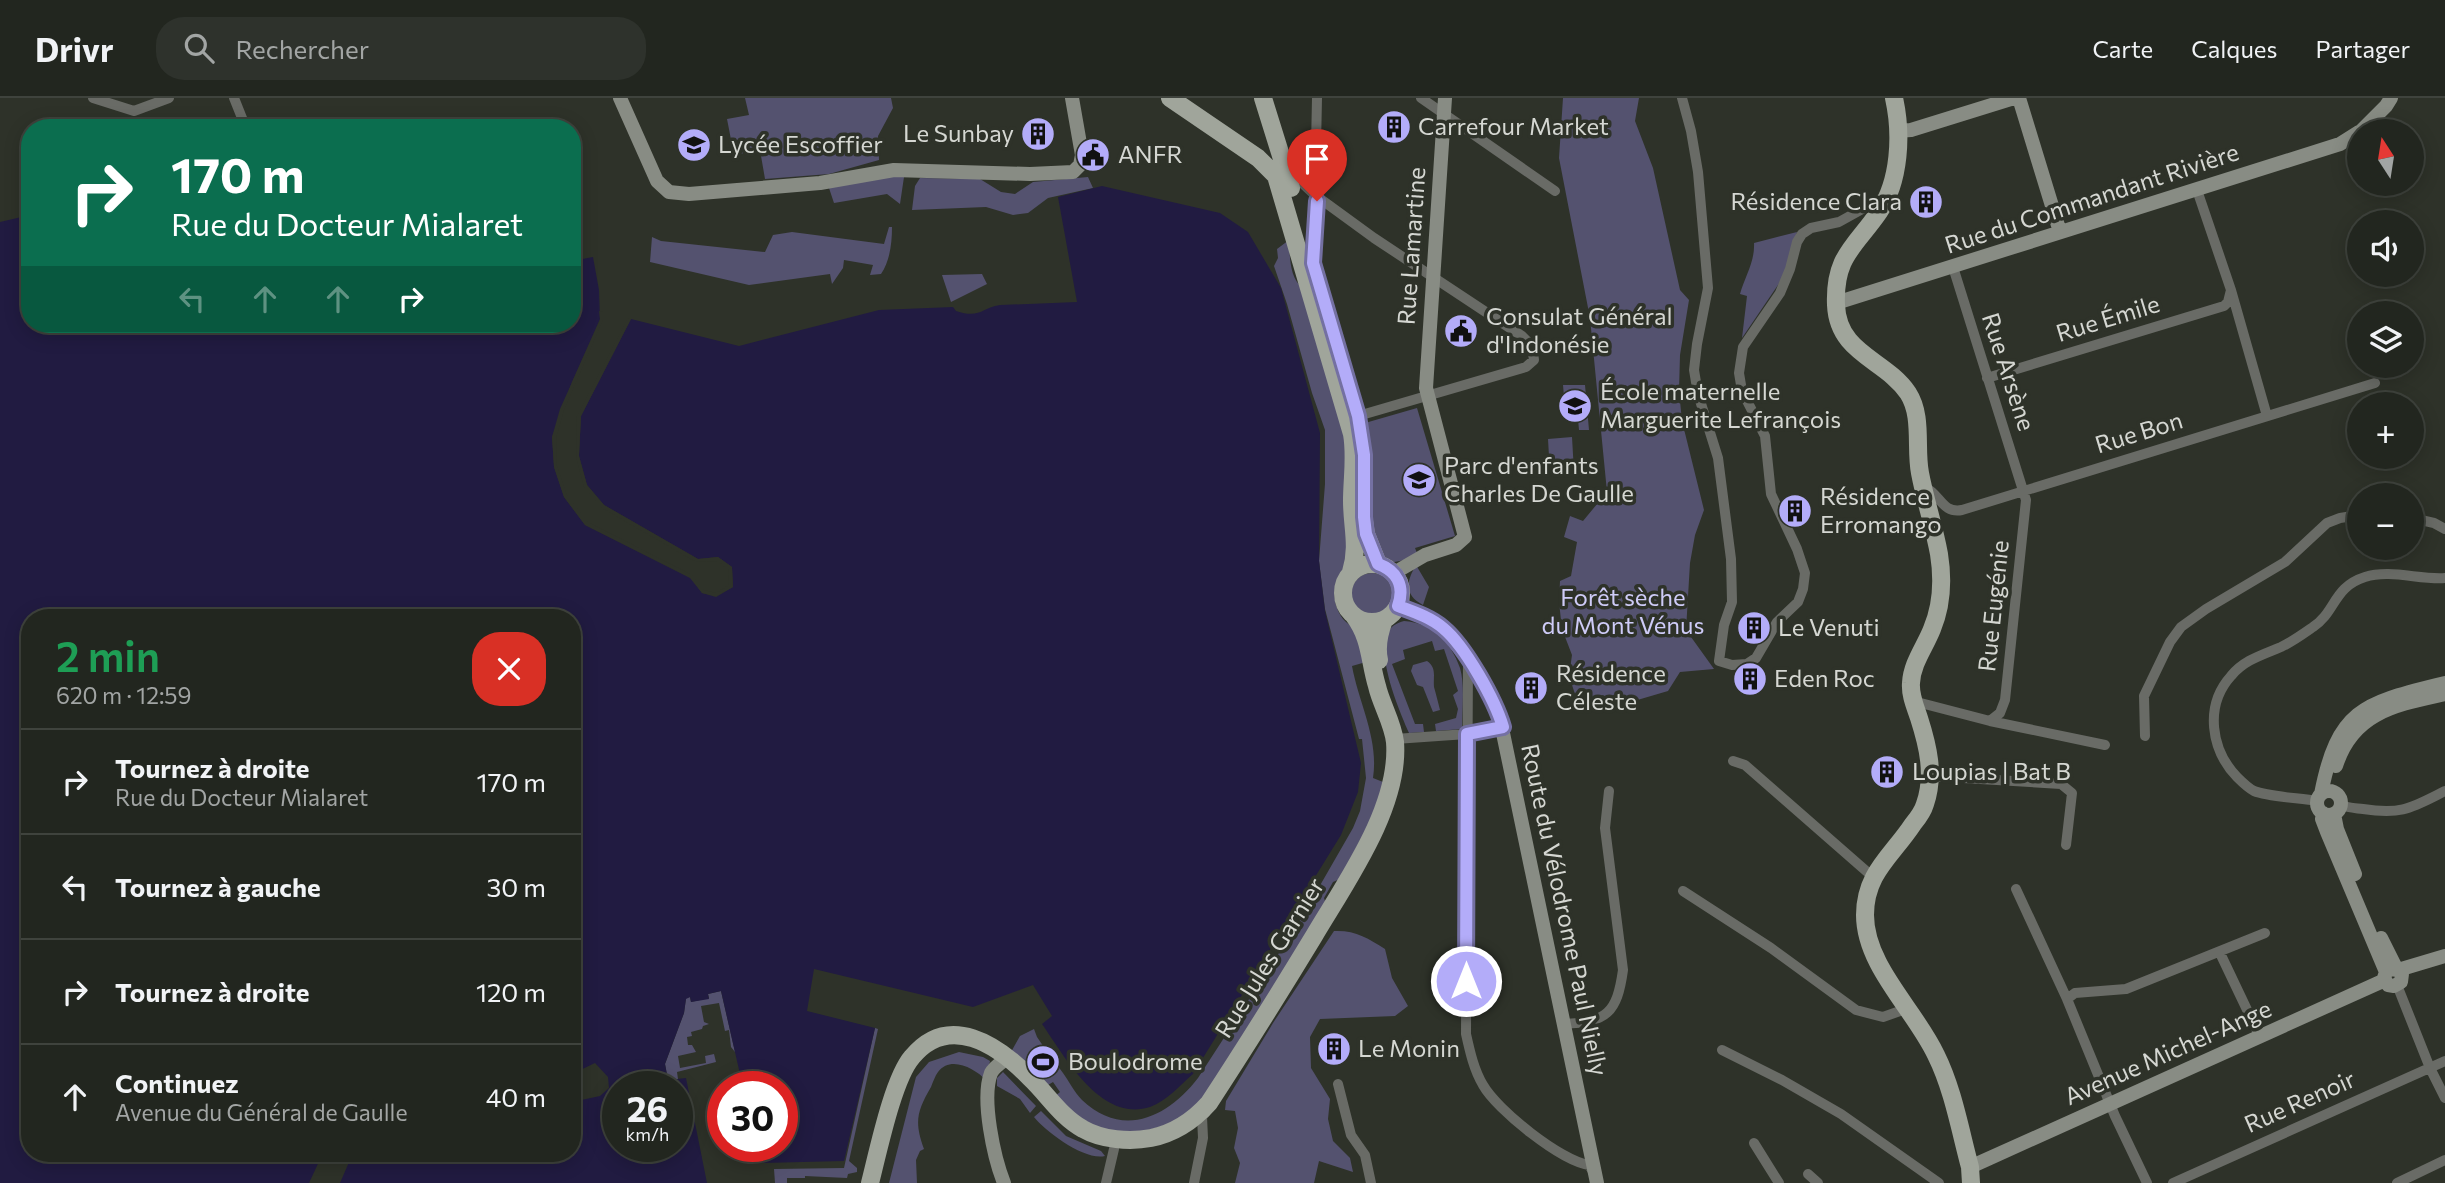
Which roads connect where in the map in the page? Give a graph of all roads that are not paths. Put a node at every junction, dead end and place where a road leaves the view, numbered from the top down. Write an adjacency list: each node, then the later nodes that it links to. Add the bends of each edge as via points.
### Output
1 (93, 98): 2 (street, via 134,111)
2 (169, 98)
3 (234, 98): 16 (street)
4 (620, 98): 5 (street, via 657,181 669,192 689,194 820,183 894,170 1073,172 1082,155)
5 (1072, 98)
6 (1170, 98): 21 (main road)
7 (1263, 98): 18 (main road)
8 (1317, 98): 25 (street)
9 (1421, 98): 15 (street)
10 (1445, 98): 15 (street, Rue Lamartine)
11 (1682, 98): 26 (street, via 1698,172 1708,288 1694,370 1718,457 1731,558 1732,602 1719,661 1747,664 1756,658 1777,622 1798,602 1805,573 1771,494 1765,436 1742,391 1743,347 1780,293 1802,234 1839,222)
12 (1894, 98): 19 (main road)
13 (2016, 98): 19 (street); 27 (street)
14 (2391, 98): 17 (street, Rue du Commandant Rivière)
15 (1444, 114): 24 (street); 30 (street, Rue Lamartine)
16 (242, 119)
17 (2373, 119)
18 (1273, 131): 21 (main road, via 1263,145); 22 (main road)
19 (1897, 131): 26 (main road)
20 (2347, 140): 23 (street, Rue du Commandant Rivière)
21 (1236, 144): 22 (main road)
22 (1280, 171): 25 (street); 28 (main road); 44 (main road, via 1352,435 1357,554)
23 (2197, 190): 27 (street, Rue du Commandant Rivière); 31 (street)
24 (1555, 191)
25 (1315, 195): 28 (street); 30 (street)
26 (1888, 195): 32 (main road, via 1846,254)
27 (2060, 232): 29 (street, Rue du Commandant Rivière)
28 (1313, 263): 36 (main road)
29 (1953, 267): 32 (street, Rue du Commandant Rivière); 33 (street, Rue Arsène)
30 (1433, 277): 35 (street, Rue Lamartine); 35 (street, via 1522,336 1532,346 1534,360 1526,367)
31 (2231, 290): 33 (street, Rue Émile, via 2224,306); 37 (street)
32 (1836, 303): 38 (main road, via 1840,327 1857,351 1895,379 1913,402)
33 (1987, 378): 39 (street, Rue Arsène)
34 (2375, 383): 37 (street, Rue Bon)
35 (1426, 397): 36 (street); 45 (street, Rue Lamartine, via 1465,537)
36 (1358, 416): 43 (main road, via 1366,534)
37 (2267, 416): 39 (street, Rue Bon)
38 (1923, 487): 39 (street, Rue Bon, via 1956,511); 53 (main road, via 1941,583 1933,628 1914,669)
39 (2023, 490): 54 (street, Rue Eugénie, via 2027,506 2005,700)
40 (2347, 517): 57 (street, via 2327,523 2285,562 2180,626 2144,696)
41 (2424, 521): 42 (street)
42 (2445, 529)
43 (1378, 564): 44 (main road, via 1368,563); 45 (main road)
44 (1351, 572): 48 (main road, via 1342,594)
45 (1394, 573): 47 (main road, via 1401,589)
46 (2445, 578): 64 (street, via 2367,576 2348,584 2316,625 2248,661 2219,691 2213,718 2216,743 2230,769 2253,790)
47 (1398, 606): 49 (main road); 50 (street, Route du Vélodrome Paul Nielly, via 1445,629)
48 (1354, 616): 49 (main road, via 1369,622); 58 (main road, Rue Jules Garnier, via 1364,630 1377,688)
49 (1384, 620): 58 (main road, Rue Jules Garnier, via 1377,652 1394,708)
50 (1468, 659): 55 (street, Route du Vélodrome Paul Nielly); 56 (street)
51 (2445, 683): 64 (street, via 2383,699 2357,714 2336,739)
52 (2445, 694): 64 (street, via 2379,712 2355,730 2338,758)
53 (1913, 701): 54 (street); 61 (main road, via 1925,738)
54 (1990, 721): 59 (street)
55 (1503, 727): 56 (street); 77 (street, Route du Vélodrome Paul Nielly)
56 (1467, 734): 58 (street); 96 (street, via 1466,1034 1474,1063 1484,1087 1508,1113 1557,1153 1589,1165)
57 (2145, 736)
58 (1397, 743): 65 (main road, Rue Jules Garnier); 67 (main road, Rue Jules Garnier, via 1396,779 1400,780)
59 (2105, 745)
60 (1733, 761): 68 (street, via 1745,765)
61 (1930, 776): 66 (street, via 2061,784 2072,793); 68 (main road, via 1924,809)
62 (1609, 791): 77 (street, via 1605,828 1623,970 1621,988 1608,1013 1595,1020)
63 (2445, 791): 64 (street, via 2404,811 2385,813)
64 (2328, 803): 74 (street)
65 (1379, 818): 67 (main road); 84 (main road, Rue Jules Garnier, via 1281,992)
66 (2066, 845)
67 (1378, 846): 87 (main road, Rue Jules Garnier)
68 (1873, 877): 76 (main road, via 1866,903 1867,934 1871,949)
69 (2016, 889): 75 (street)
70 (1683, 891): 76 (street, via 1856,1010 1883,1017)
71 (2265, 933): 72 (street)
72 (2220, 953): 75 (street, via 2126,989 2076,993); 78 (street)
73 (2445, 956): 74 (street, Avenue Michel-Ange)
74 (2394, 976): 78 (street, Avenue Michel-Ange); 82 (street)
75 (2067, 999): 86 (street)
76 (1906, 1006): 95 (main road, via 1937,1057)
77 (1564, 1024): 96 (street, Route du Vélodrome Paul Nielly)
78 (2260, 1037): 86 (street, Avenue Michel-Ange)
79 (1722, 1050): 105 (street, via 1840,1114)
80 (1003, 1061): 89 (main road, Rue Jules Garnier, via 1032,1079 1063,1115); 92 (main road, Rue Jules Garnier, via 1069,1131); 97 (main road, Rue Jules Garnier, via 982,1040 962,1035 925,1044 901,1078); 98 (main road, via 968,1043 930,1052 919,1060 910,1076); 99 (street, via 991,1072 989,1105 995,1161)
81 (2445, 1061): 82 (street, Rue Renoir)
82 (2430, 1068): 85 (street); 107 (street, Rue Renoir)
83 (1338, 1084): 102 (street, via 1351,1135 1365,1155)
84 (1216, 1091): 87 (street); 88 (main road, Rue Jules Garnier, via 1197,1117)
85 (2445, 1098)
86 (2109, 1104): 95 (street, Avenue Michel-Ange); 106 (street)
87 (1202, 1124): 88 (street); 92 (main road, Rue Jules Garnier, via 1164,1144); 101 (street)
88 (1174, 1130): 90 (main road, Rue Jules Garnier)
89 (1091, 1134): 90 (main road, Rue Jules Garnier); 92 (street)
90 (1141, 1140): 92 (street)
91 (1754, 1143): 103 (street)
92 (1114, 1149): 100 (street)
93 (2445, 1160): 108 (street)
94 (1808, 1174): 104 (street)
95 (1971, 1175)
96 (1596, 1179)
97 (870, 1183)
98 (881, 1183)
99 (1004, 1183)
100 (1106, 1183)
101 (1194, 1183)
102 (1371, 1183)
103 (1779, 1183)
104 (1818, 1183)
105 (1939, 1183)
106 (2147, 1183)
107 (2173, 1183)
108 (2397, 1183)

